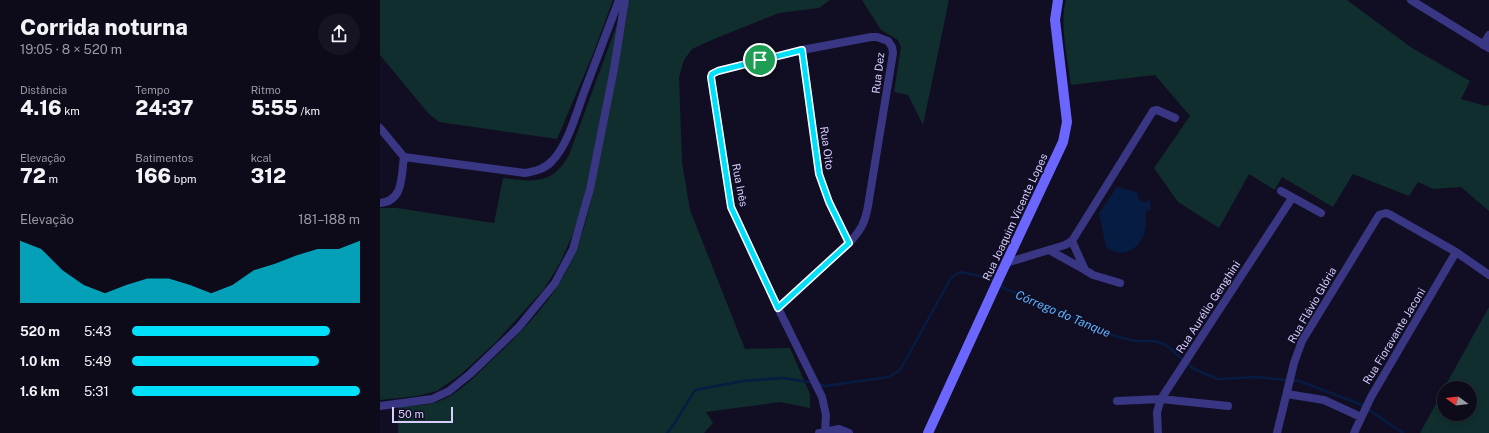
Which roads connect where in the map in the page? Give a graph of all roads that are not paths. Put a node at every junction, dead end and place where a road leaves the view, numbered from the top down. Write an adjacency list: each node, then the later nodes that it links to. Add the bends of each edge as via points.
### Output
1 (619, 0): 11 (street, via 572,125 560,151 547,166 525,173)
2 (625, 0): 28 (street, via 590,189 573,249 556,283 518,328 470,374 448,391 432,399)
3 (1058, 0): 20 (street, Rua Joaquim Vicente Lopes, via 1054,20 1066,110 1066,132)
4 (1411, 0): 6 (street)
5 (1489, 35): 6 (street)
6 (1486, 46)
7 (802, 50): 8 (street, Rua Dez, via 718,71 712,74); 17 (street, Rua Oito, via 819,174); 17 (street, Rua Dez, via 871,37 883,38 892,47 866,217 860,231)
8 (710, 81): 24 (street, Rua Inês, via 731,207)
9 (1175, 118): 16 (street, via 1157,110 1151,112)
10 (380, 128): 11 (street)
11 (404, 157): 14 (street, via 398,193 387,202)
12 (1282, 191): 13 (street)
13 (1292, 198): 15 (street); 26 (street, Rua Aurélio Genghini)
14 (380, 203)
15 (1321, 213)
16 (1072, 241): 18 (street); 21 (street)
17 (849, 243): 24 (street)
18 (1049, 250): 20 (street); 21 (street)
19 (1456, 252): 22 (street); 25 (street, Rua Flávio Glória, via 1389,214 1382,214 1302,341); 30 (street, Rua Fioravante Jaconi)
20 (1006, 263): 33 (street, Rua Joaquim Vicente Lopes)
21 (1085, 270): 23 (street)
22 (1489, 275)
23 (1120, 283)
24 (778, 308): 31 (street, Rua Inês, via 822,397 826,415)
25 (1287, 393): 30 (street, via 1324,400); 35 (street, Rua Flávio Glória)
26 (1161, 399): 27 (street); 29 (street); 34 (street, Rua Aurélio Genghini, via 1157,412)
27 (1117, 401)
28 (380, 406)
29 (1228, 406)
30 (1362, 415): 36 (street, Rua Fioravante Jaconi)
31 (823, 432): 32 (street, via 839,429)
32 (850, 433)
33 (928, 433)
34 (1158, 433)
35 (1276, 433)
36 (1354, 433)

